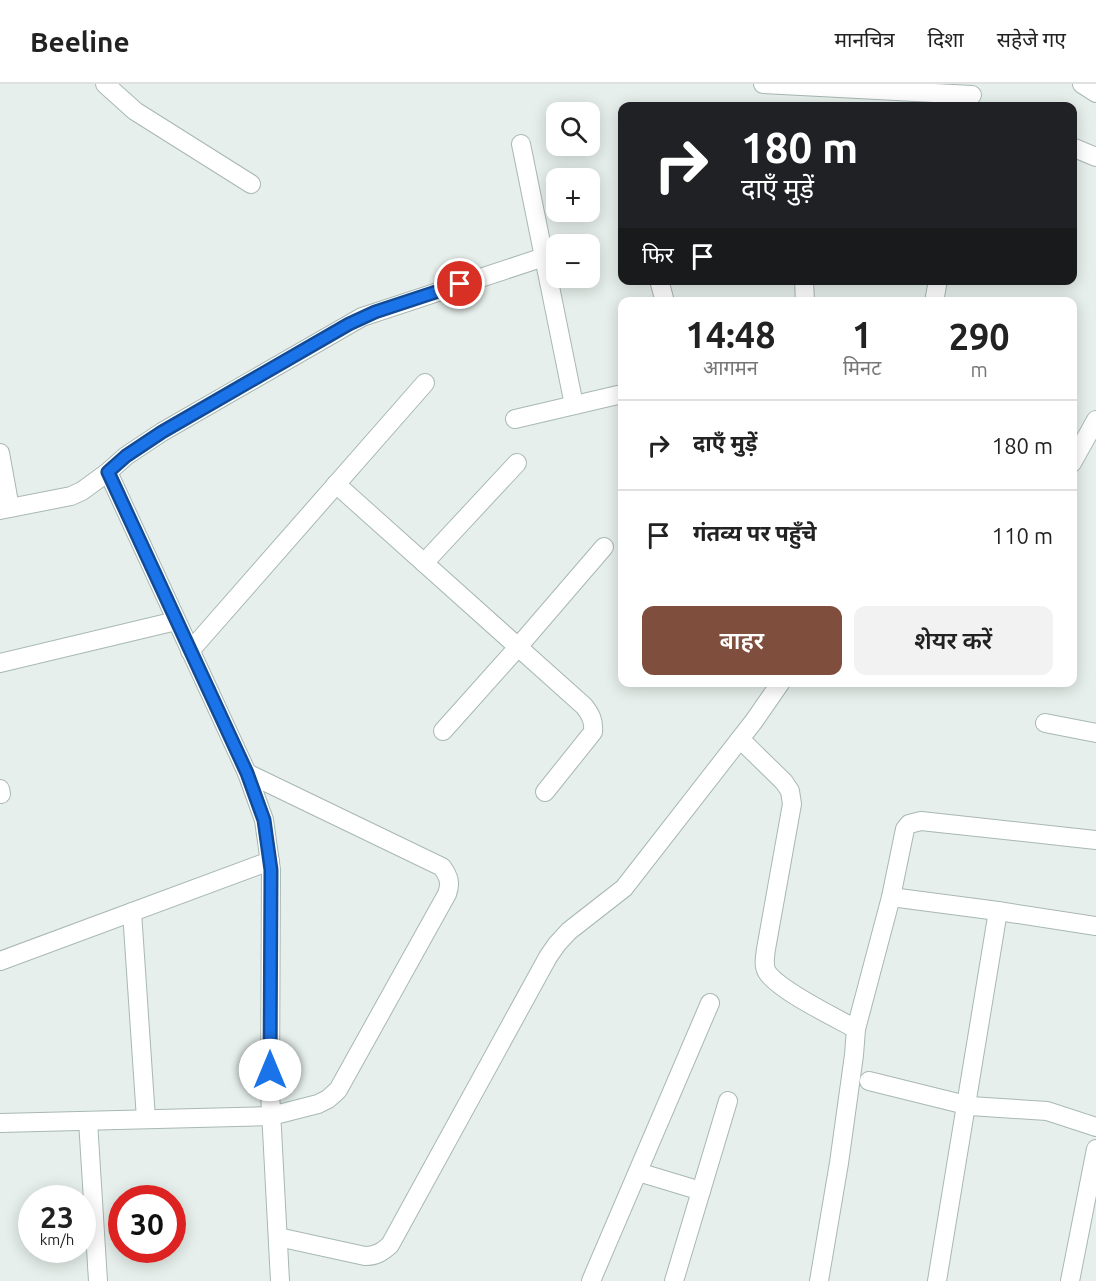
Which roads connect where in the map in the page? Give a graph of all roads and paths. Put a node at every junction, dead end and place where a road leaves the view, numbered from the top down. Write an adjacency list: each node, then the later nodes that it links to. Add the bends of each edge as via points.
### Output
1 (105, 84): 9 (street, via 135,111)
2 (763, 84): 5 (street)
3 (1082, 84): 4 (street)
4 (1096, 93)
5 (972, 99)
6 (521, 144): 10 (street)
7 (1077, 149): 8 (street)
8 (1096, 157)
9 (251, 184)
10 (544, 257): 13 (street); 19 (street, via 362,317 150,439)
11 (425, 383): 20 (street)
12 (618, 395): 13 (street)
13 (574, 405): 14 (street)
14 (515, 419)
15 (1096, 420): 17 (street)
16 (0, 453): 21 (street)
17 (1077, 454)
18 (518, 463): 23 (street)
19 (108, 472): 21 (street, via 71,496); 24 (street)
20 (336, 484): 23 (street); 26 (street)
21 (5, 509)
22 (604, 546): 25 (street)
23 (424, 563): 25 (street)
24 (176, 621): 26 (street); 27 (street)
25 (518, 647): 30 (street); 34 (street, via 584,706 594,722 593,732)
26 (190, 651): 33 (street)
27 (0, 663)
28 (776, 687): 32 (street)
29 (1045, 723): 31 (street)
30 (443, 731)
31 (1096, 733)
32 (740, 739): 43 (street, via 784,782 792,804 766,949 767,973 782,987); 55 (street, via 624,888 569,931 548,957 390,1245 373,1256 365,1256)
33 (247, 773): 36 (street, via 264,820); 47 (street, via 442,867 450,885 338,1090 318,1104)
34 (545, 792)
35 (1096, 840): 37 (street, via 915,822 905,829)
36 (270, 861): 39 (street); 47 (street)
37 (891, 897): 38 (street); 43 (street)
38 (998, 911): 40 (street); 46 (street)
39 (132, 912): 41 (street); 48 (street)
40 (1096, 926)
41 (0, 962)
42 (710, 1004): 53 (street)
43 (856, 1029): 60 (street)
44 (869, 1081): 46 (street)
45 (728, 1101): 54 (street)
46 (966, 1104): 51 (street, via 1047,1111); 61 (street)
47 (271, 1116): 48 (street); 55 (street)
48 (146, 1119): 49 (street)
49 (88, 1121): 50 (street); 56 (street)
50 (0, 1123)
51 (1096, 1127)
52 (1095, 1153): 62 (street)
53 (638, 1172): 54 (street); 58 (street)
54 (701, 1191): 59 (street)
55 (278, 1237): 57 (street)
56 (98, 1281)
57 (280, 1281)
58 (591, 1281)
59 (674, 1281)
60 (819, 1281)
61 (937, 1281)
62 (1070, 1281)

